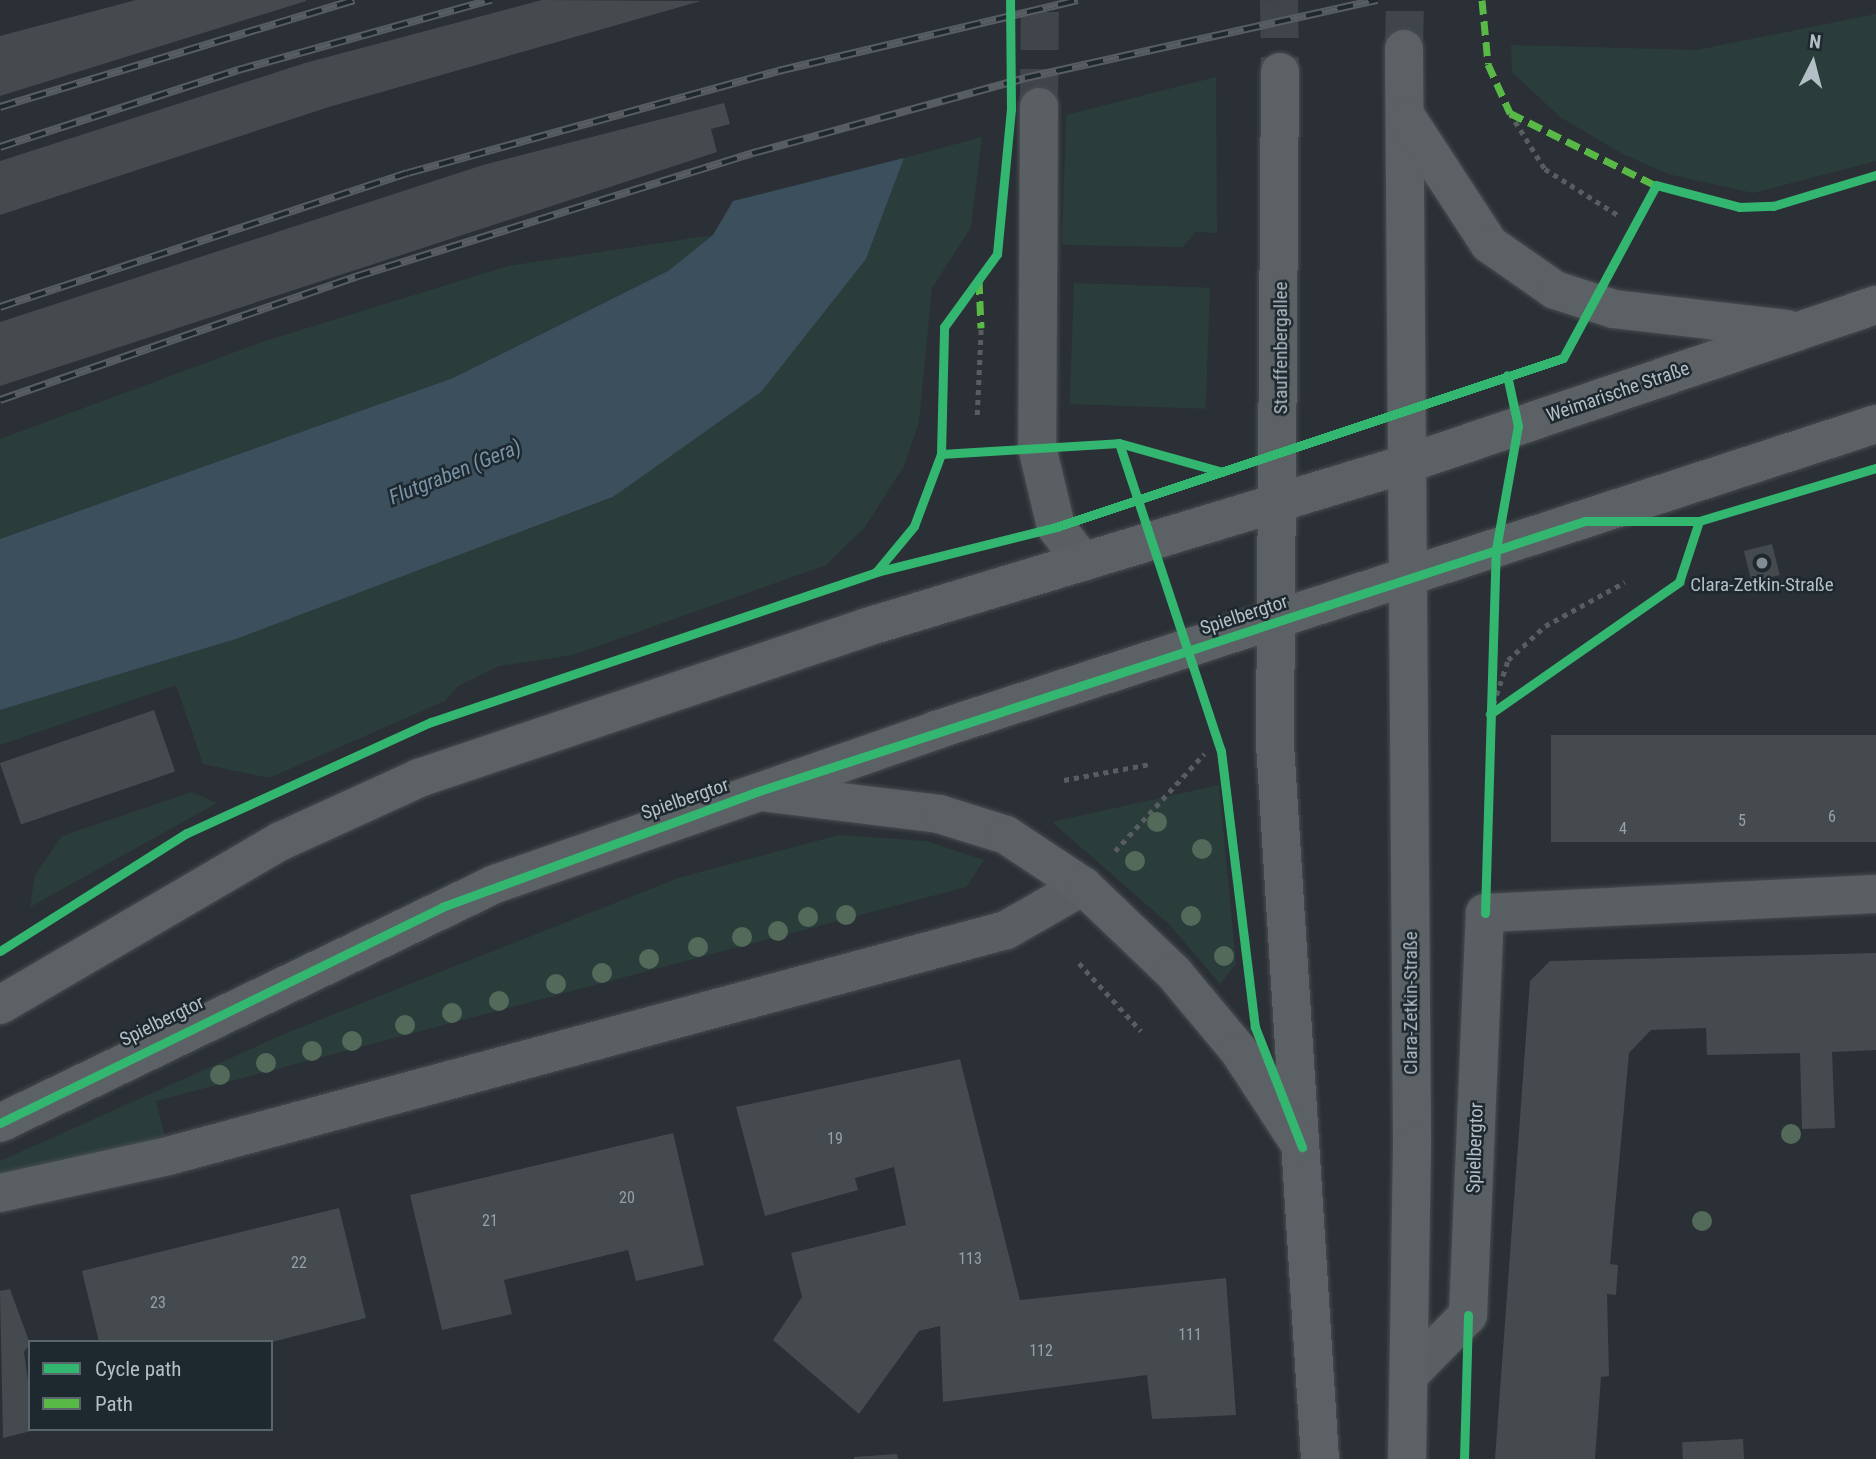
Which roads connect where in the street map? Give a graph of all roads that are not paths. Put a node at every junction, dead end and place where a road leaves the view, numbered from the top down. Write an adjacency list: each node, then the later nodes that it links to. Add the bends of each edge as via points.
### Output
1 (1405, 49): 4 (main road)
2 (1280, 72): 9 (main road, Stauffenbergallee)
3 (1039, 107): 10 (street, via 1037,447 1056,527)
4 (1405, 113): 6 (main road, via 1459,206 1489,244 1555,290 1614,309); 8 (main road)
5 (1876, 305): 6 (main road, Weimarische Straße)
6 (1800, 330): 8 (main road, Weimarische Straße)
7 (1876, 424): 11 (main road)
8 (1409, 463): 9 (main road, Weimarische Straße); 11 (main road, Clara-Zetkin-Straße)
9 (1279, 502): 10 (main road); 12 (main road, Stauffenbergallee)
10 (1083, 562): 16 (main road, via 419,778 281,841)
11 (1409, 577): 12 (main road, Spielbergtor); 20 (main road, Clara-Zetkin-Straße)
12 (1275, 624): 13 (main road, Spielbergtor); 18 (main road, via 1275,744)
13 (756, 792): 14 (main road, via 939,814 1006,835); 17 (main road, Spielbergtor, via 452,902)
14 (1083, 886): 18 (main road, via 1199,1002); 19 (street, via 1006,930 169,1156)
15 (1876, 894): 20 (street, Spielbergtor, via 1485,912 1468,1315)
16 (0, 1005)
17 (0, 1123)
18 (1302, 1147): 21 (main road)
19 (0, 1193)
20 (1411, 1374): 22 (main road, Clara-Zetkin-Straße)
21 (1320, 1459)
22 (1408, 1459)

